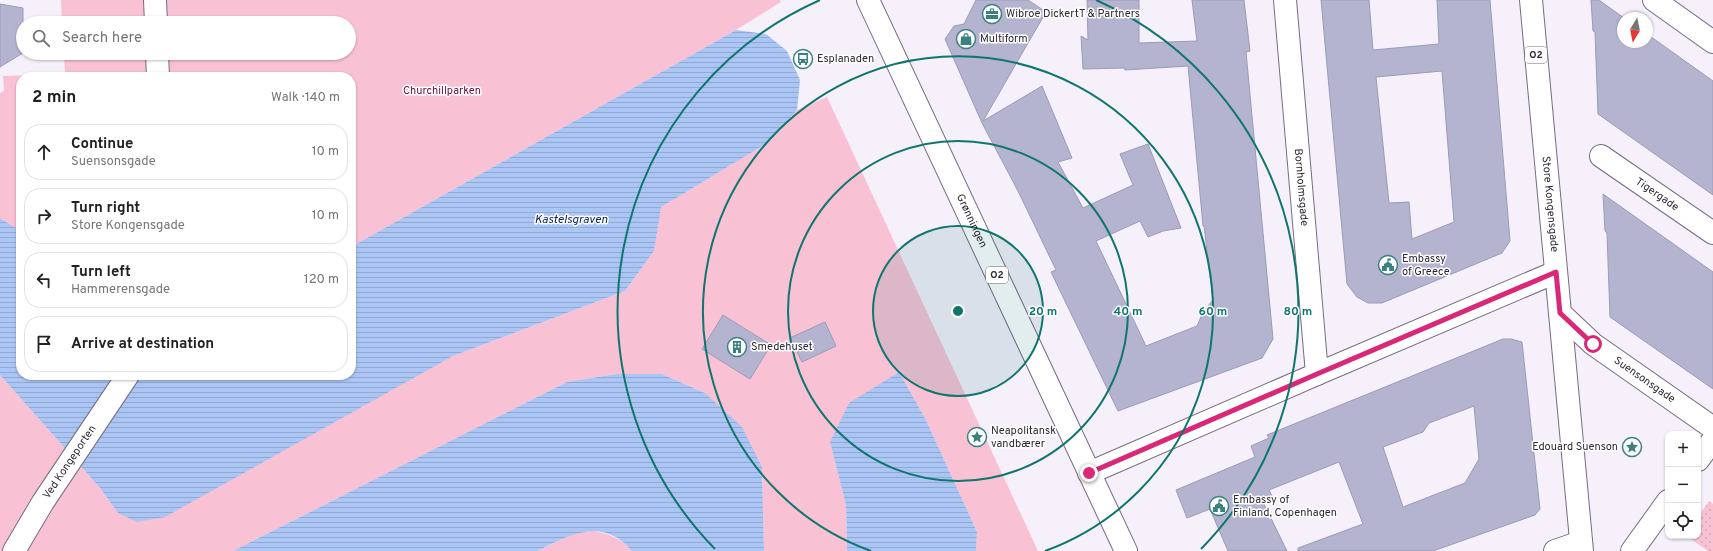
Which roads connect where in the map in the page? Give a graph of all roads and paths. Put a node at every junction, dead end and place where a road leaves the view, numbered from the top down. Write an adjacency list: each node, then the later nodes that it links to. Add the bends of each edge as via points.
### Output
1 (155, 0): 6 (street)
2 (868, 0): 19 (street, Grønningen / O2)
3 (1285, 0): 14 (street, Bornholmsgade)
4 (1531, 0): 12 (street, Store Kongensgade / O2)
5 (1654, 0): 7 (street)
6 (156, 16)
7 (1713, 42)
8 (157, 60): 9 (street)
9 (158, 72)
10 (1601, 156): 11 (street, Tigergade)
11 (1713, 233)
12 (1556, 272): 13 (street, Store Kongensgade / O2); 14 (street)
13 (1560, 313): 16 (street, Suensonsgade, via 1593,344); 21 (street, Store Kongensgade / O2)
14 (1317, 374): 19 (street)
15 (125, 380): 22 (street, Ved Kongeporten, via 43,502)
16 (1713, 428)
17 (1713, 440): 18 (street)
18 (1701, 456)
19 (1089, 473): 23 (street, Grønningen / O2)
20 (1667, 503): 25 (street)
21 (1582, 546): 24 (street)
22 (14, 551)
23 (1126, 551)
24 (1555, 551)
25 (1632, 551)

